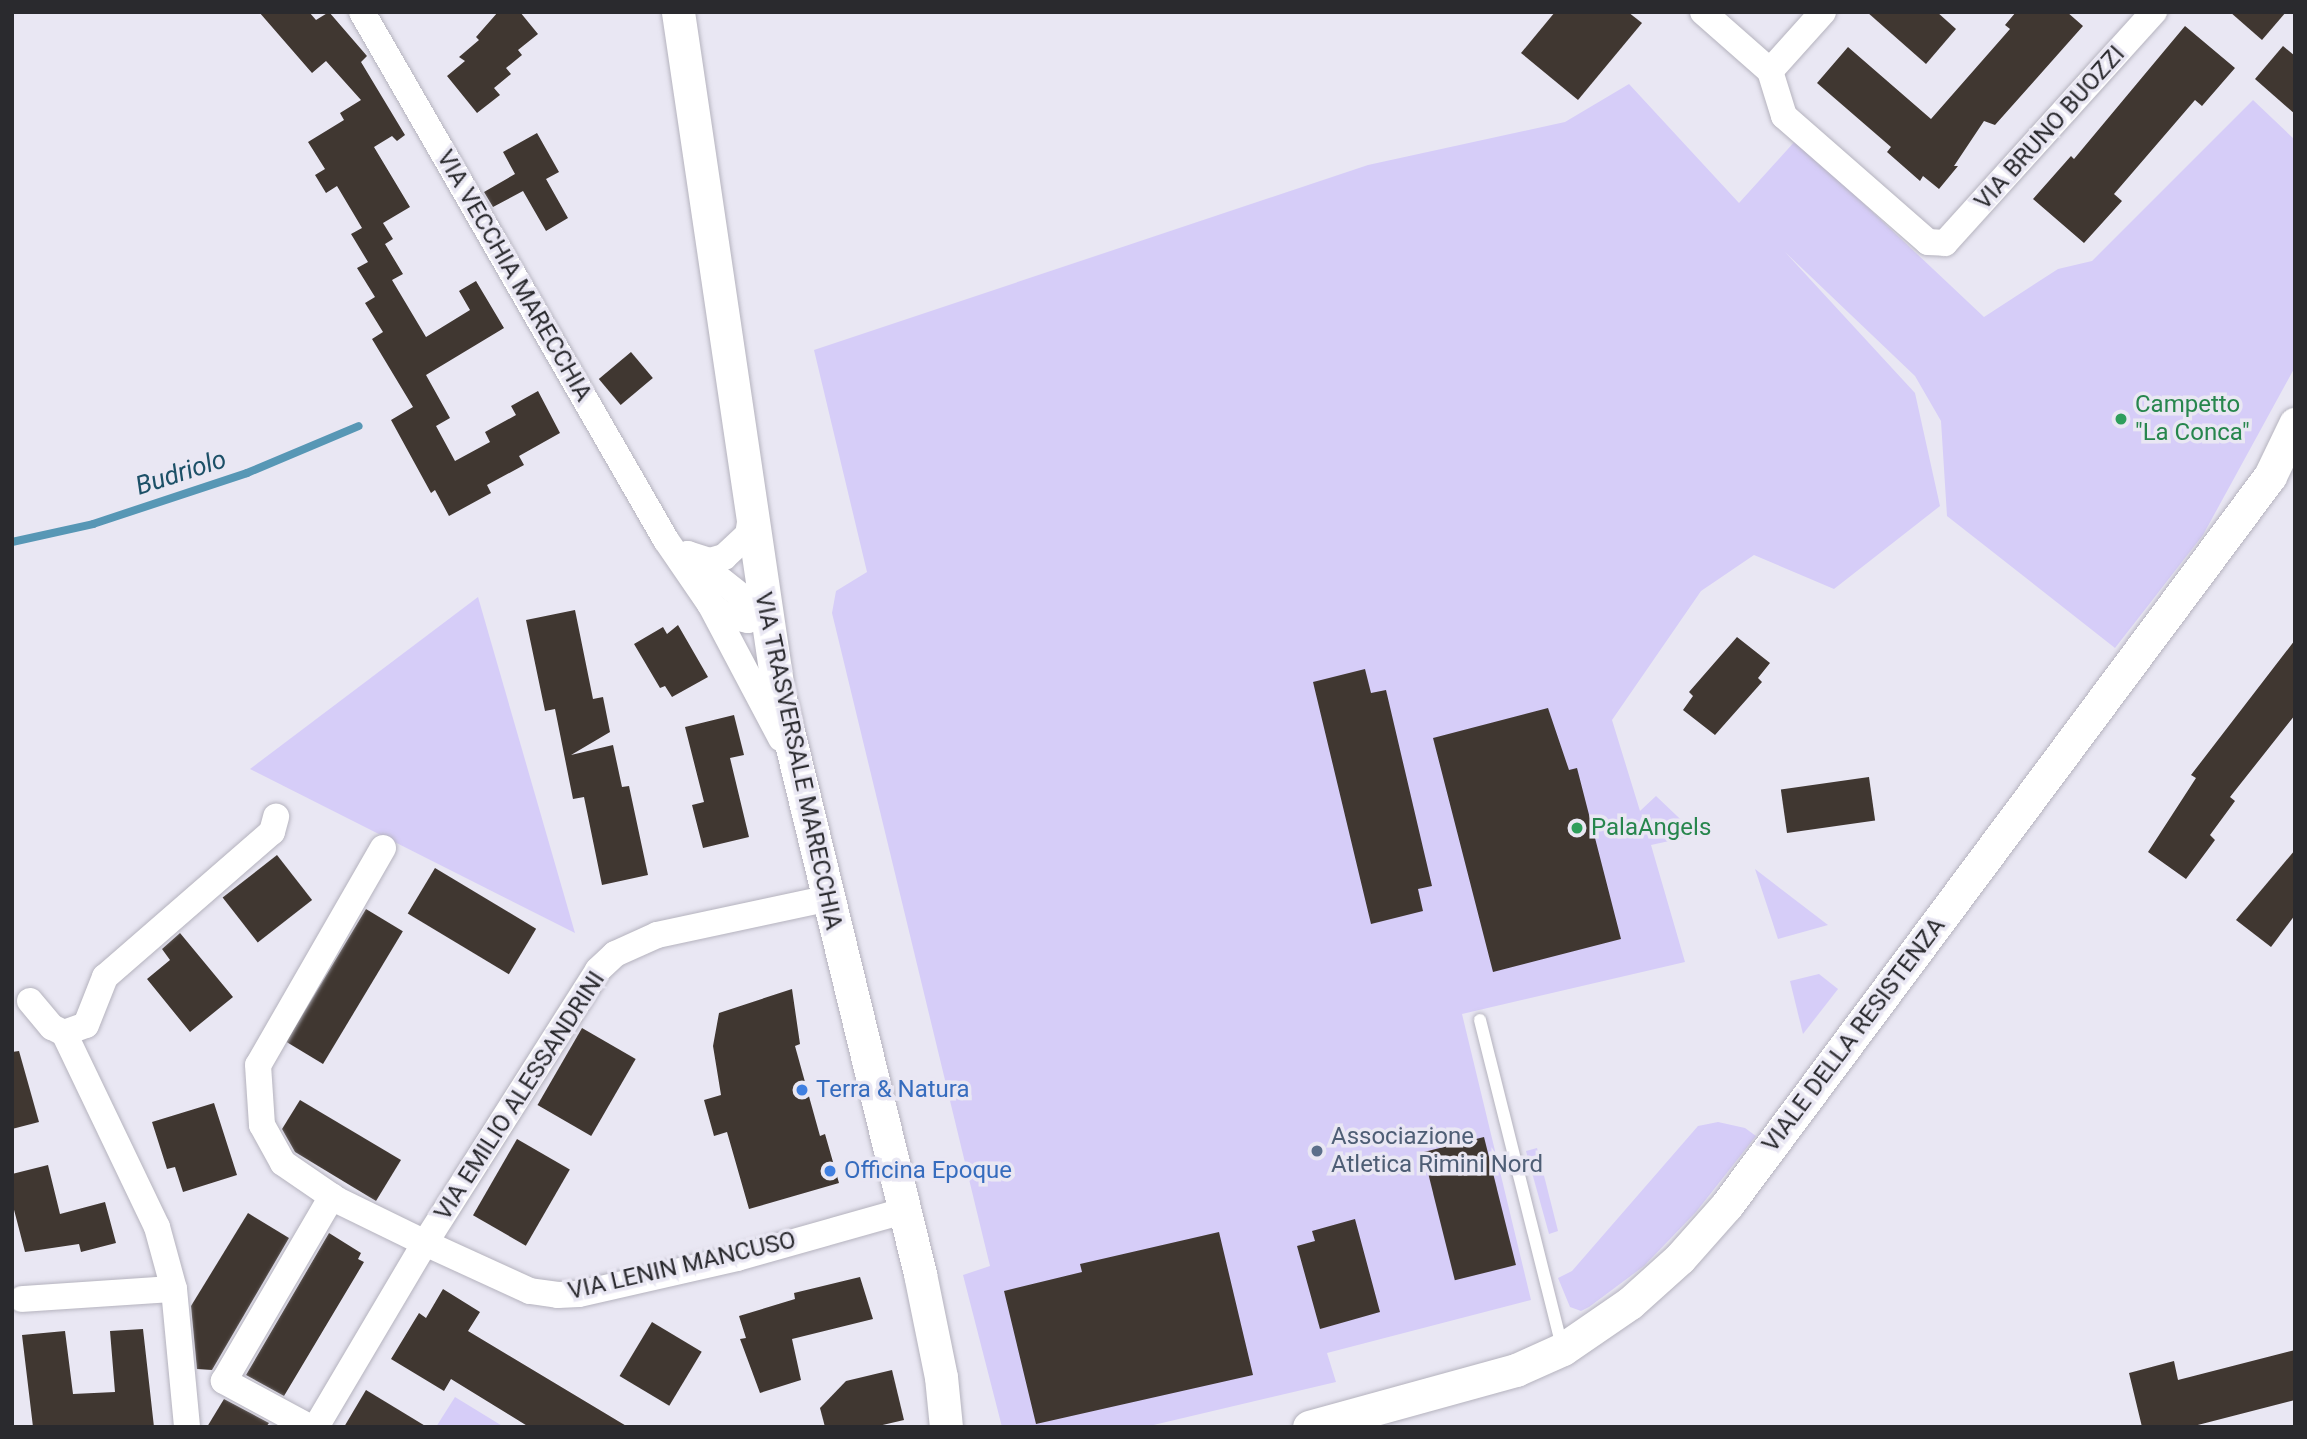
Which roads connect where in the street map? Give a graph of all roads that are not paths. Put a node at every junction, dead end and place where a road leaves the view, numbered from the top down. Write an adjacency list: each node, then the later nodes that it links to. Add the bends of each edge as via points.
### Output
1 (362, 12): 10 (street, VIA VECCHIA MARECCHIA)
2 (678, 12): 9 (street, VIA TRASVERSALE MARECCHIA)
3 (1703, 12): 6 (street)
4 (1823, 12): 6 (street)
5 (2154, 12): 6 (street, VIA BRUNO BUOZZI, via 1945,243 1928,242 1784,116)
6 (1772, 79)
7 (2295, 424): 8 (street, VIALE DELLA RESISTENZA)
8 (2283, 466): 26 (street, VIALE DELLA RESISTENZA, via 1727,1205 1680,1258 1630,1303)
9 (751, 516): 11 (street, VIA VECCHIA MARECCHIA, via 748,535 724,557 710,561); 13 (street, VIA TRASVERSALE MARECCHIA)
10 (666, 540): 11 (street, VIA VECCHIA MARECCHIA); 12 (street, VIA VECCHIA MARECCHIA)
11 (688, 554): 13 (street, VIA VECCHIA MARECCHIA)
12 (710, 604): 13 (street, via 736,617); 14 (street, VIA VECCHIA MARECCHIA)
13 (765, 615): 14 (street, VIA TRASVERSALE MARECCHIA)
14 (793, 759): 17 (street, VIA TRASVERSALE MARECCHIA)
15 (276, 817): 20 (street, via 272,832 105,977 86,1026)
16 (383, 848): 21 (street, VIA LENIN MANCUSO, via 258,1065 262,1125 273,1152)
17 (825, 899): 22 (street, VIA TRASVERSALE MARECCHIA); 23 (street, VIA EMILIO ALESSANDRINI, via 685,927 615,954 598,970)
18 (30, 1000): 20 (street, via 52,1027)
19 (1480, 1020): 26 (lane)
20 (64, 1033): 24 (street, via 157,1227)
21 (332, 1196): 23 (street, VIA LENIN MANCUSO); 29 (street, via 224,1381)
22 (903, 1211): 23 (street, VIA LENIN MANCUSO, via 737,1258 579,1294 530,1291); 27 (street, VIA TRASVERSALE MARECCHIA)
23 (425, 1243): 30 (street, VIA EMILIO ALESSANDRINI)
24 (174, 1289): 25 (street); 28 (street)
25 (22, 1299)
26 (1563, 1349): 33 (street, VIALE DELLA RESISTENZA, via 1516,1370)
27 (941, 1377): 31 (street, VIA TRASVERSALE MARECCHIA); 32 (street, VIA TRASVERSALE MARECCHIA)
28 (187, 1427)
29 (309, 1427)
30 (316, 1427)
31 (946, 1427)
32 (971, 1427)
33 (1309, 1427)

